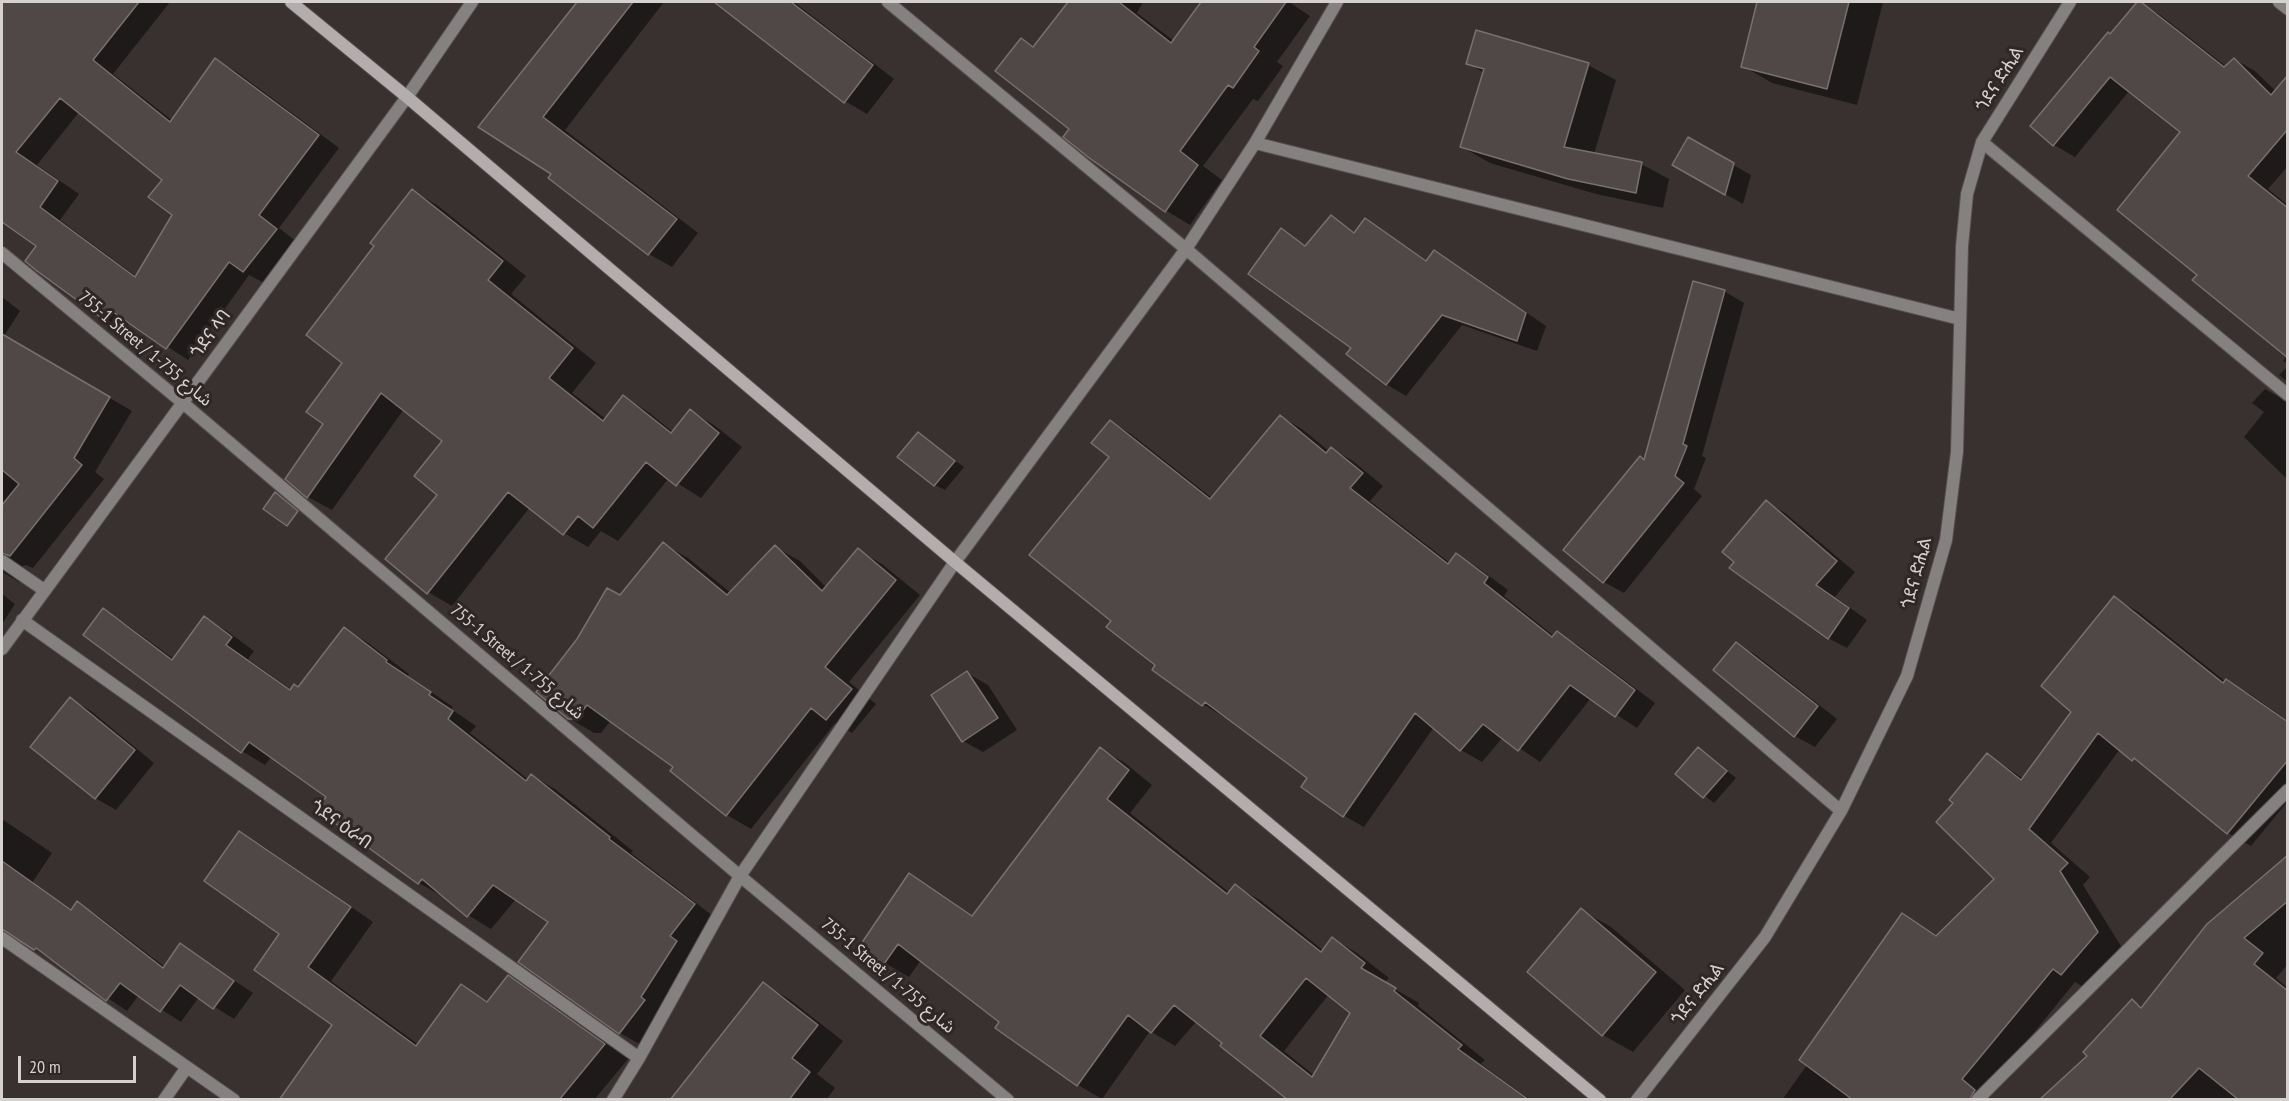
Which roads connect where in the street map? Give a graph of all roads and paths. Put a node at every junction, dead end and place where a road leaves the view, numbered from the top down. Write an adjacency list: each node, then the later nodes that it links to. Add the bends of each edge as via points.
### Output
1 (291, 2): 8 (street)
2 (472, 2): 8 (street, ጎደና ላባ)
3 (888, 2): 11 (street)
4 (1337, 2): 10 (street)
5 (2070, 2): 9 (street, ጎደና ድሒል)
6 (2279, 2): 7 (street)
7 (2288, 9)
8 (407, 98): 15 (street, ጎደና ላባ); 17 (street)
9 (1982, 142): 13 (street, ጎደና ድሒል, via 1967,194); 14 (street)
10 (1255, 143): 11 (street); 13 (street)
11 (1186, 249): 17 (street); 22 (street)
12 (2, 253): 15 (street, 755-1 Street / شارع 755-1)
13 (1960, 319): 22 (street, ጎደና ድሒል, via 1957,453 1946,540 1907,676)
14 (2288, 394)
15 (183, 403): 18 (street, ጎደና ላባ); 23 (street, 755-1 Street / شارع 755-1)
16 (2, 561): 18 (street)
17 (955, 562): 23 (street); 31 (street)
18 (44, 590): 19 (street, ጎደና ላባ)
19 (22, 620): 20 (street, ጎደና ላባ); 25 (street, ጎደና ዕራብ)
20 (2, 649)
21 (2288, 790): 33 (street)
22 (1841, 811): 32 (street, ጎደና ድሒል, via 1765,937)
23 (740, 876): 25 (street); 30 (street, 755-1 Street / شارع 755-1)
24 (2, 938): 26 (street)
25 (639, 1058): 29 (street)
26 (187, 1067): 27 (street); 28 (street)
27 (164, 1100)
28 (234, 1100)
29 (613, 1100)
30 (1008, 1100)
31 (1600, 1100)
32 (1637, 1100)
33 (1977, 1100)

